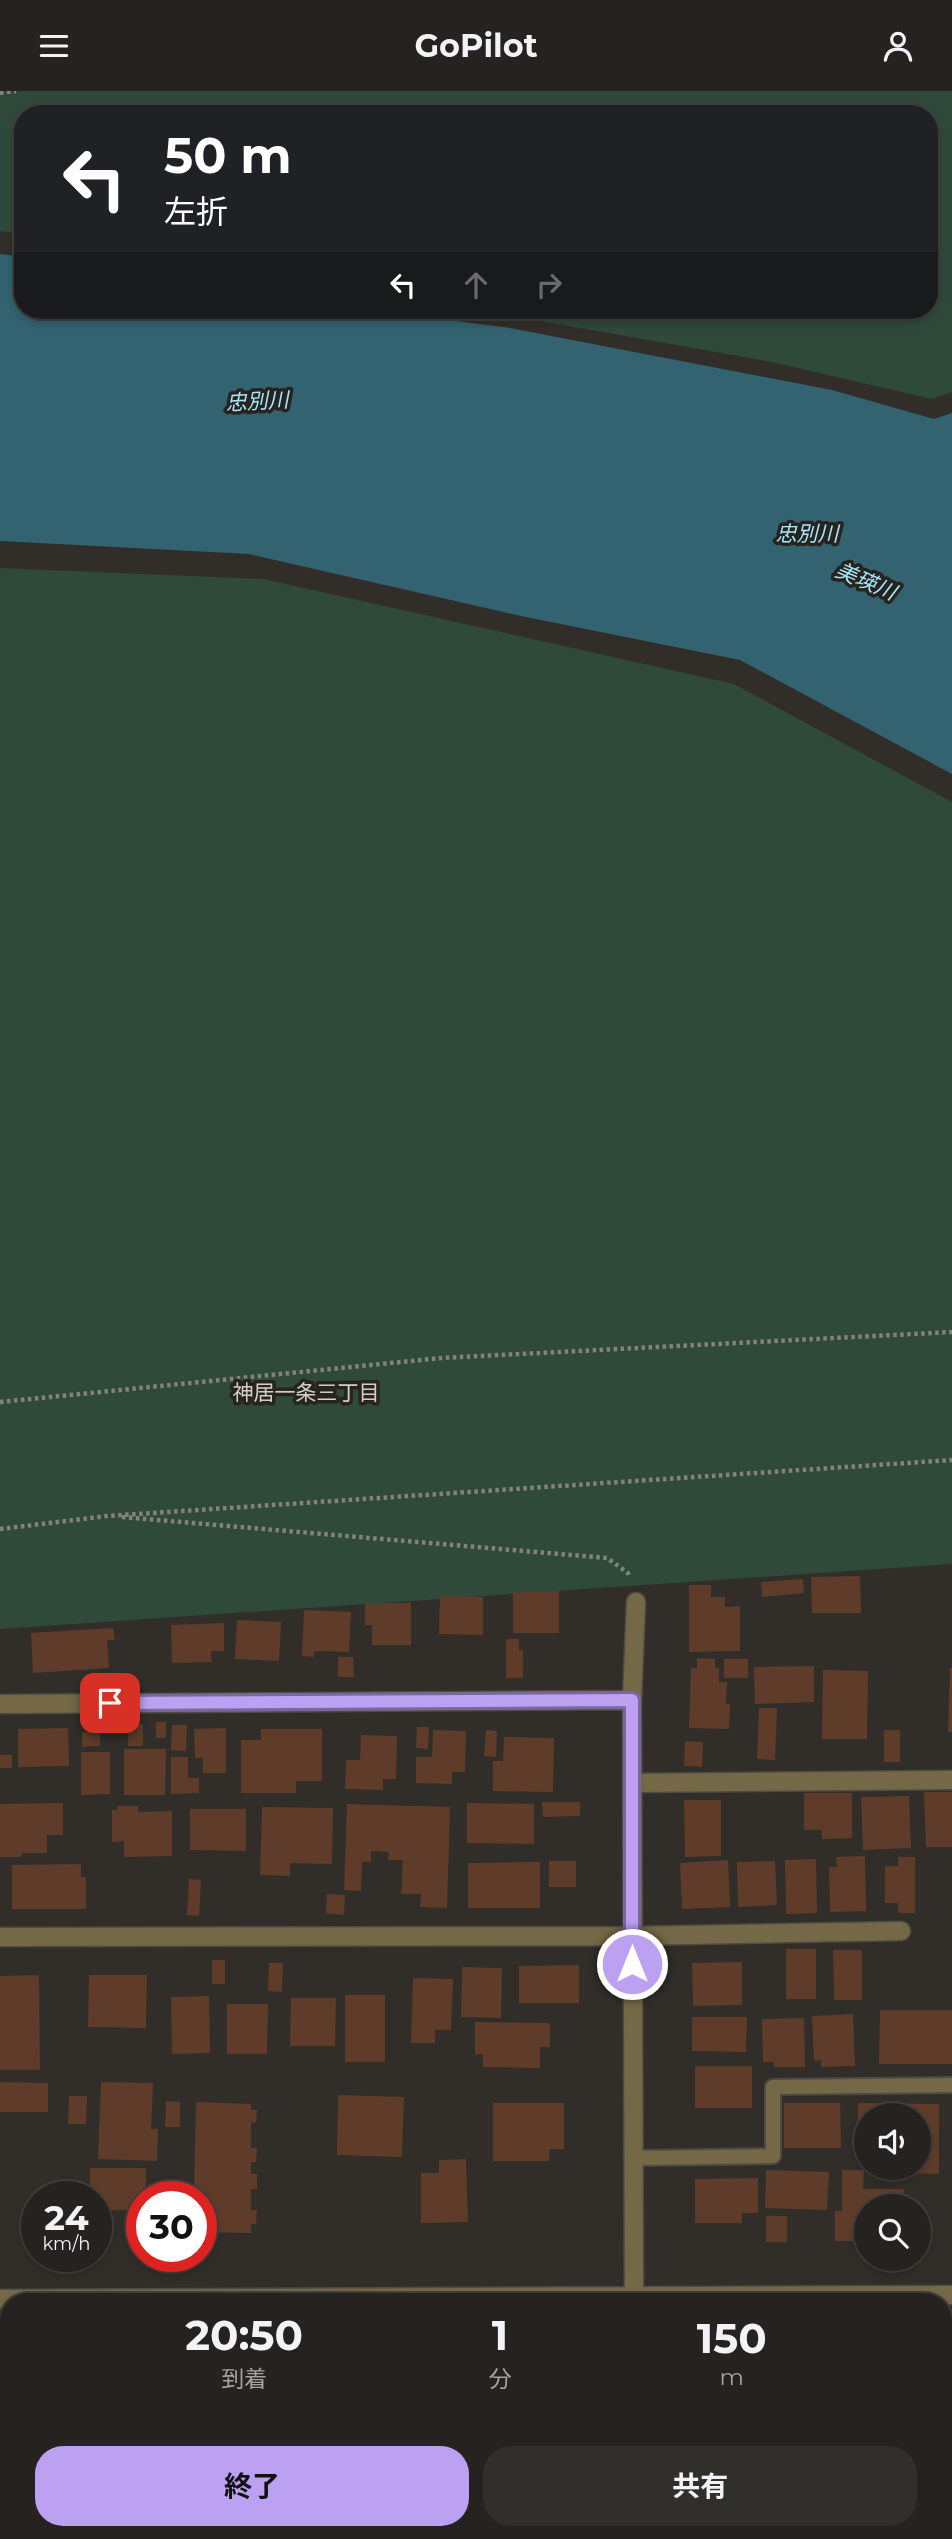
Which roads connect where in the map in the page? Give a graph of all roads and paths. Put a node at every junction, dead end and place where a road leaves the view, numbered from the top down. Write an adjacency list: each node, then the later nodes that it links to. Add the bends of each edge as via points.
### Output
1 (16, 91): 2 (path)
2 (0, 93)
3 (952, 1332): 4 (path, via 441,1358)
4 (0, 1402)
5 (952, 1460): 6 (path)
6 (107, 1516): 7 (path); 8 (path, via 607,1558 628,1573)
7 (0, 1529)
8 (636, 1602): 9 (street)
9 (632, 1700): 10 (street); 12 (street)
10 (0, 1704)
11 (952, 1780): 12 (street)
12 (632, 1783): 14 (street)
13 (901, 1931): 14 (street)
14 (632, 1936): 15 (street); 17 (street)
15 (0, 1937)
16 (952, 2085): 17 (lane, via 773,2087 774,2155)
17 (633, 2158): 18 (street)
18 (634, 2293)

